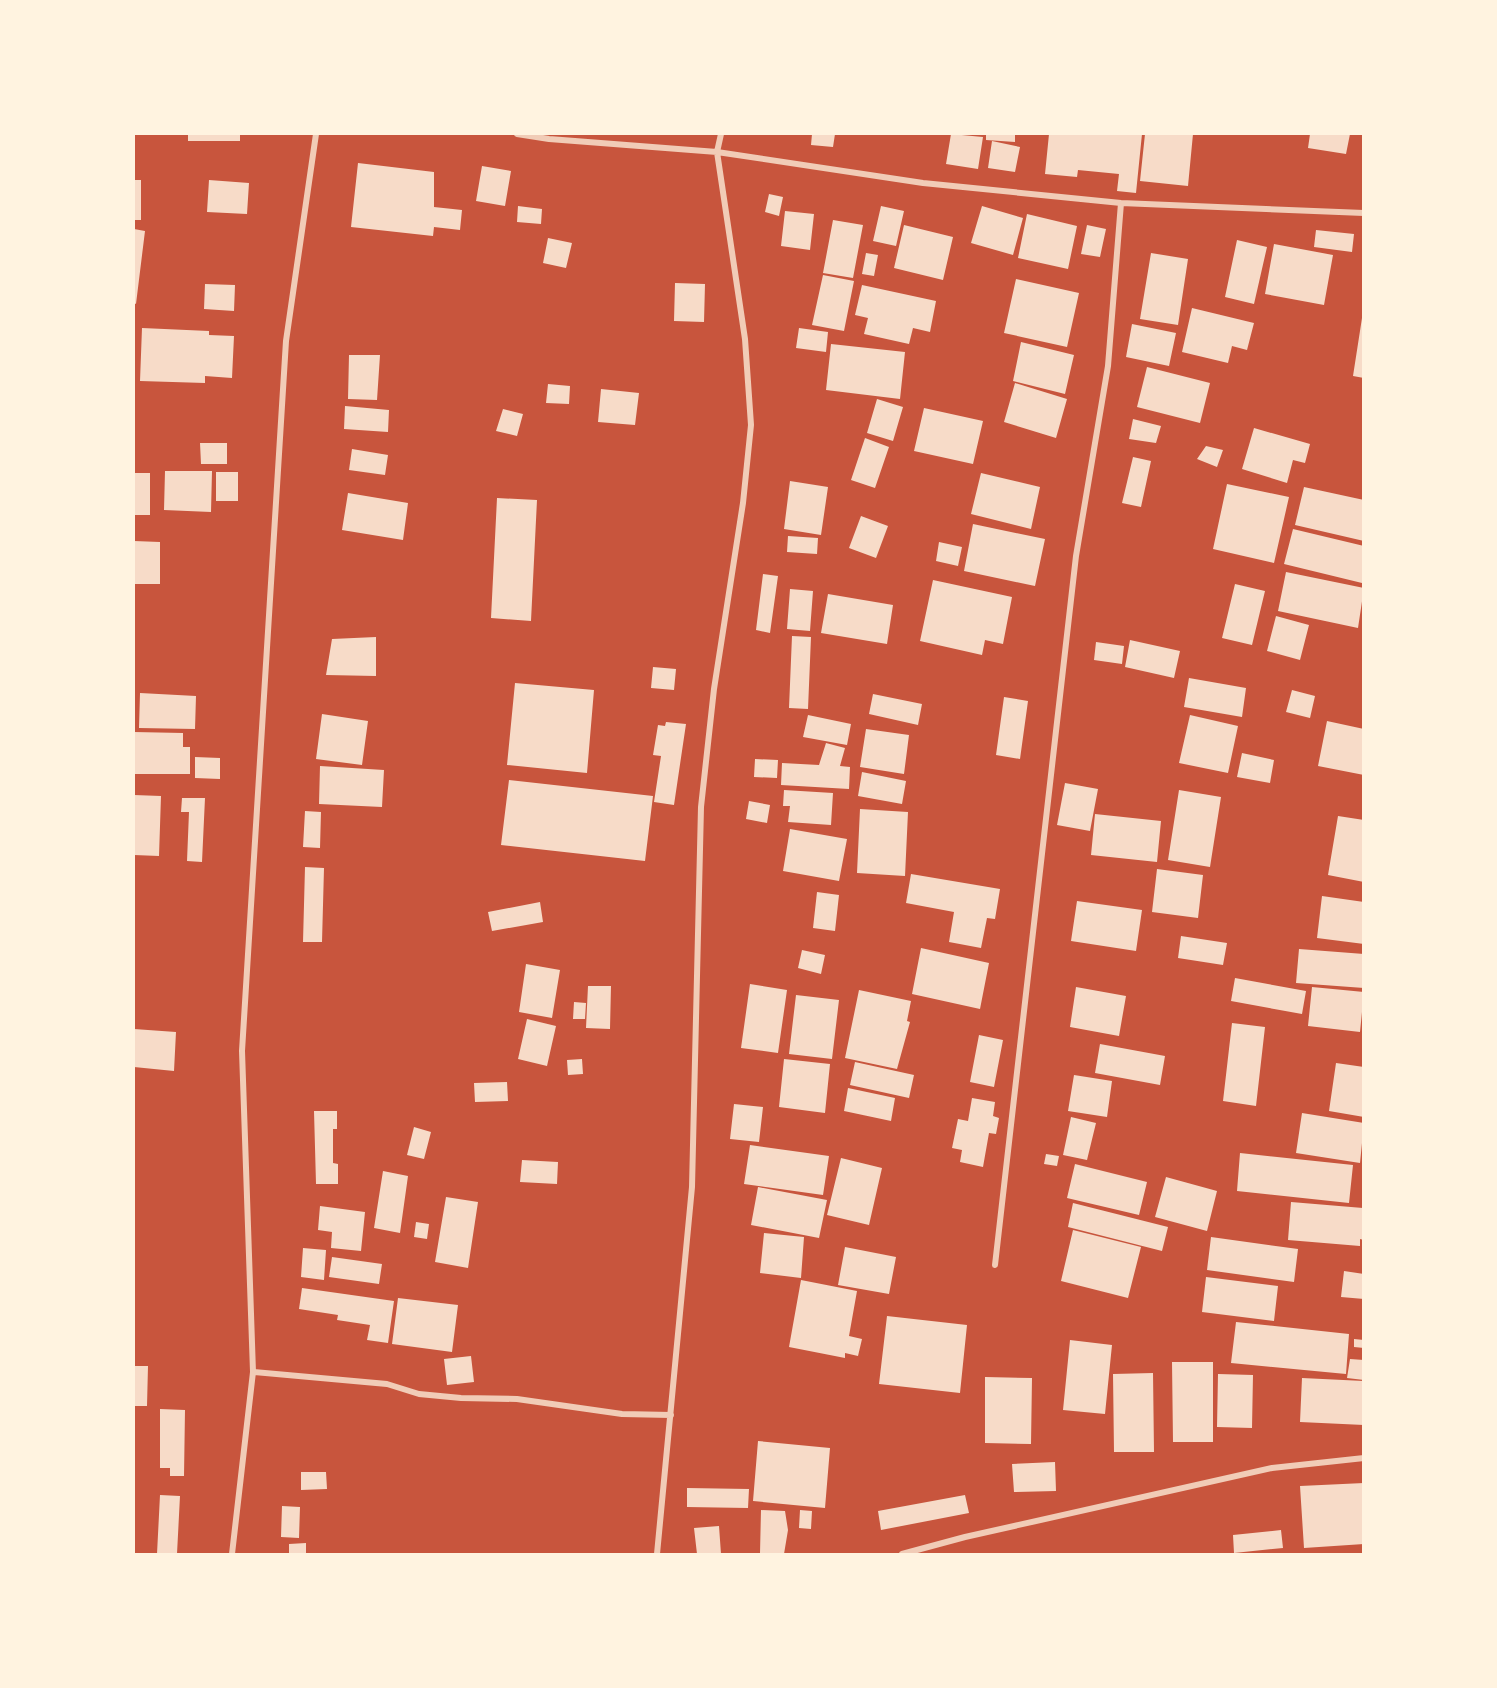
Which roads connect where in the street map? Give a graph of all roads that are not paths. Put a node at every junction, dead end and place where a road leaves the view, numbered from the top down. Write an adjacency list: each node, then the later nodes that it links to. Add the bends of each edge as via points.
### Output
1 (316, 134): 8 (street, via 286,341 242,1052)
2 (518, 134): 4 (street)
3 (721, 134): 4 (street)
4 (717, 152): 5 (street, via 923,183); 9 (street, via 745,339 751,425 701,807 692,1186)
5 (1121, 203): 6 (street); 7 (street, via 1108,366 1076,556)
6 (1364, 213)
7 (995, 1265)
8 (253, 1372): 9 (street, via 387,1384 419,1394 517,1399 622,1414); 11 (street)
9 (671, 1415): 12 (street)
10 (1364, 1458): 13 (street, via 1272,1468)
11 (232, 1554)
12 (657, 1554)
13 (902, 1554)

